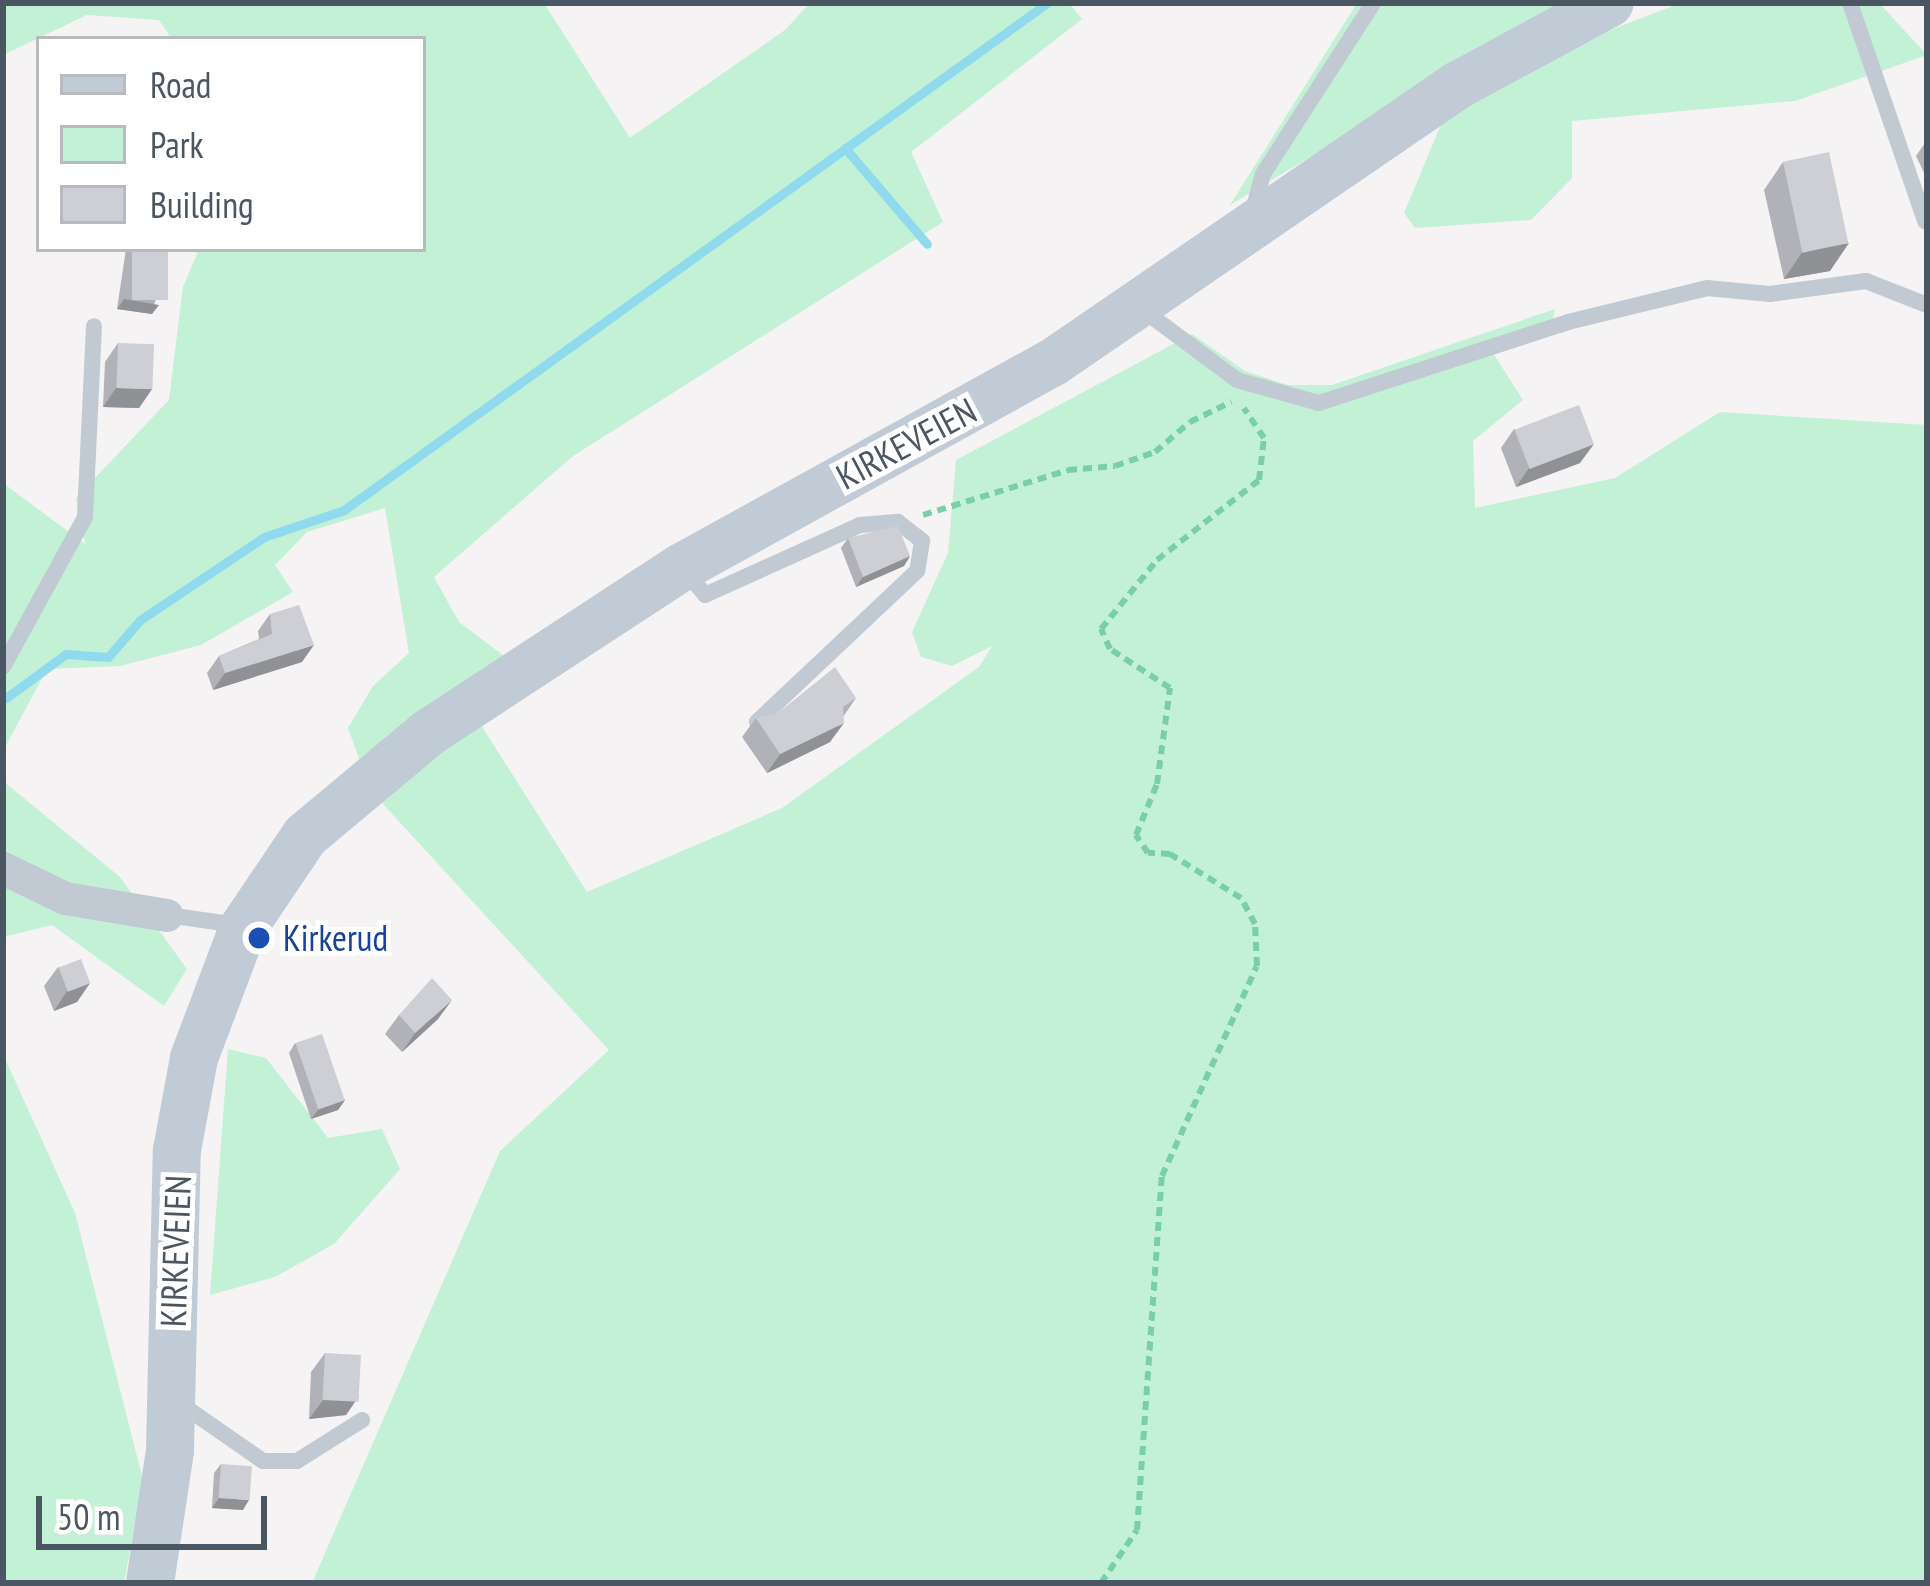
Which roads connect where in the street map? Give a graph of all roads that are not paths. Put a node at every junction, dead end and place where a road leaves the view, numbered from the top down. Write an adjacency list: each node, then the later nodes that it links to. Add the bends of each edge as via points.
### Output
1 (1372, 3): 5 (lane, via 1262,174)
2 (1610, 3): 5 (main road, KIRKEVEIEN, via 1460,84)
3 (1850, 3): 4 (lane)
4 (1925, 221)
5 (1248, 231): 7 (main road, KIRKEVEIEN)
6 (1927, 305): 7 (lane, via 1866,281 1770,294 1707,288 1568,322 1318,403 1238,380)
7 (1139, 306): 9 (main road, KIRKEVEIEN, via 1052,363)
8 (94, 326): 10 (lane, via 85,517)
9 (682, 566): 11 (lane, via 705,595 860,525 898,522 922,542 917,571); 14 (main road, KIRKEVEIEN, via 352,790 305,836)
10 (3, 667)
11 (757, 722)
12 (3, 868): 13 (street, via 64,898)
13 (167, 915): 14 (lane)
14 (243, 928): 15 (main road, KIRKEVEIEN, via 194,1058 177,1150)
15 (172, 1400): 16 (lane, via 201,1411 229,1443 263,1461 297,1461); 17 (main road, KIRKEVEIEN)
16 (362, 1420)
17 (150, 1583)

